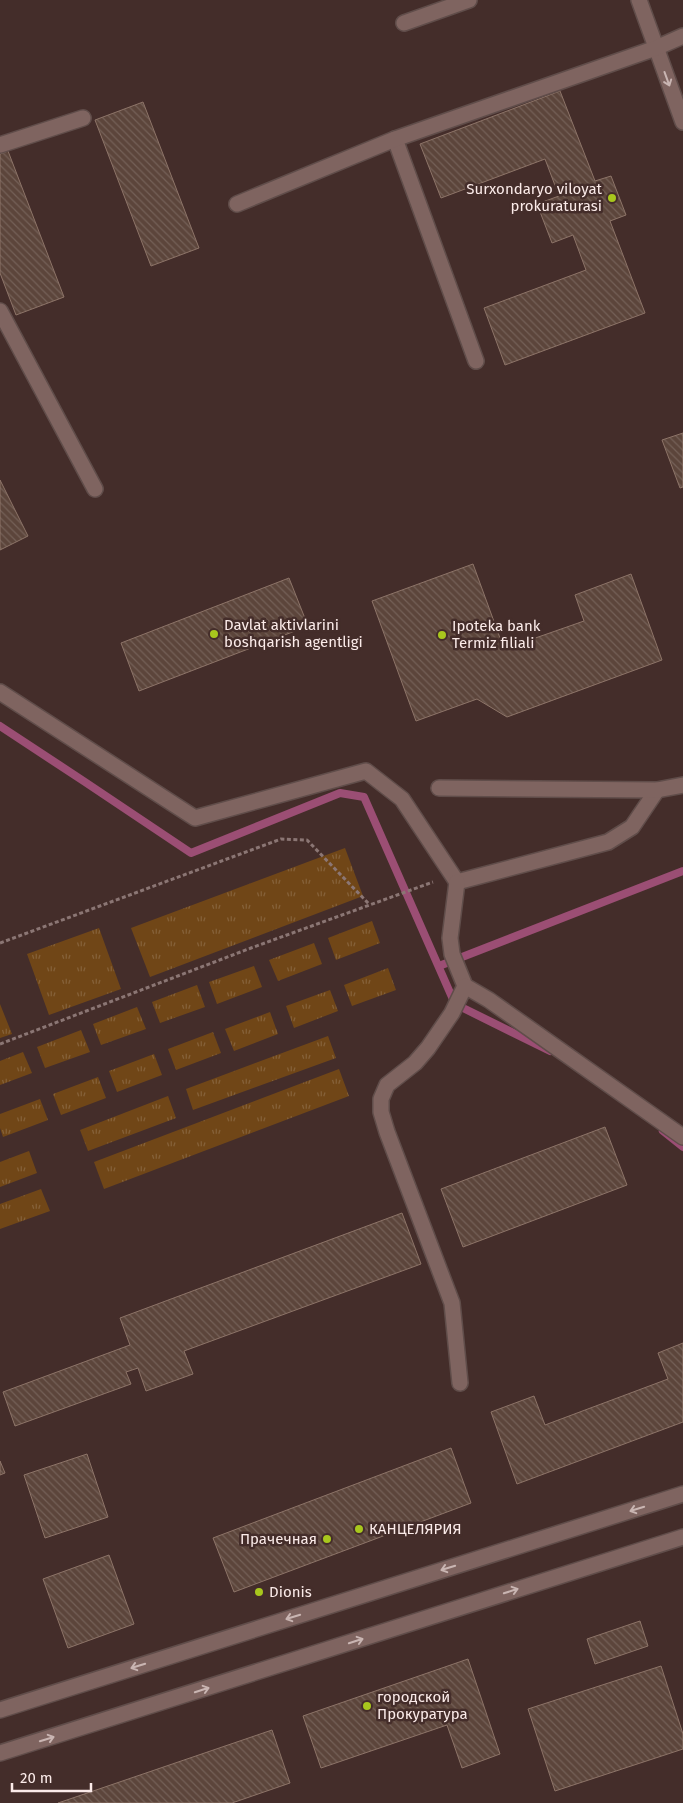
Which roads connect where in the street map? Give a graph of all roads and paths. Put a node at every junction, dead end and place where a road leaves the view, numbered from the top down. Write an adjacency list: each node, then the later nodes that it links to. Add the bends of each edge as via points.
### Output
1 (469, 0): 3 (street)
2 (638, 0): 5 (street)
3 (404, 23)
4 (683, 36): 5 (street)
5 (656, 48): 7 (street, one-way to 7); 8 (street)
6 (82, 118): 9 (street)
7 (683, 122)
8 (395, 139): 10 (street); 12 (street)
9 (0, 145)
10 (237, 204)
11 (0, 311): 13 (street)
12 (476, 362)
13 (95, 490)
14 (0, 692): 18 (street, via 195,818 366,771 402,799)
15 (683, 785): 17 (street)
16 (439, 788): 17 (street)
17 (657, 790): 18 (street, via 632,827 608,842)
18 (457, 882): 22 (street, via 450,938 452,954)
19 (425, 884): 20 (path)
20 (369, 904): 21 (path, via 307,840 282,839); 23 (path)
21 (0, 943)
22 (465, 986): 24 (street); 25 (street, via 452,1013 428,1048 387,1085 381,1099 387,1132 452,1303)
23 (0, 1044)
24 (683, 1138)
25 (460, 1382)
26 (683, 1494): 28 (street, one-way to 28)
27 (683, 1537): 29 (street, one-way to 27)
28 (0, 1710)
29 (0, 1753)

